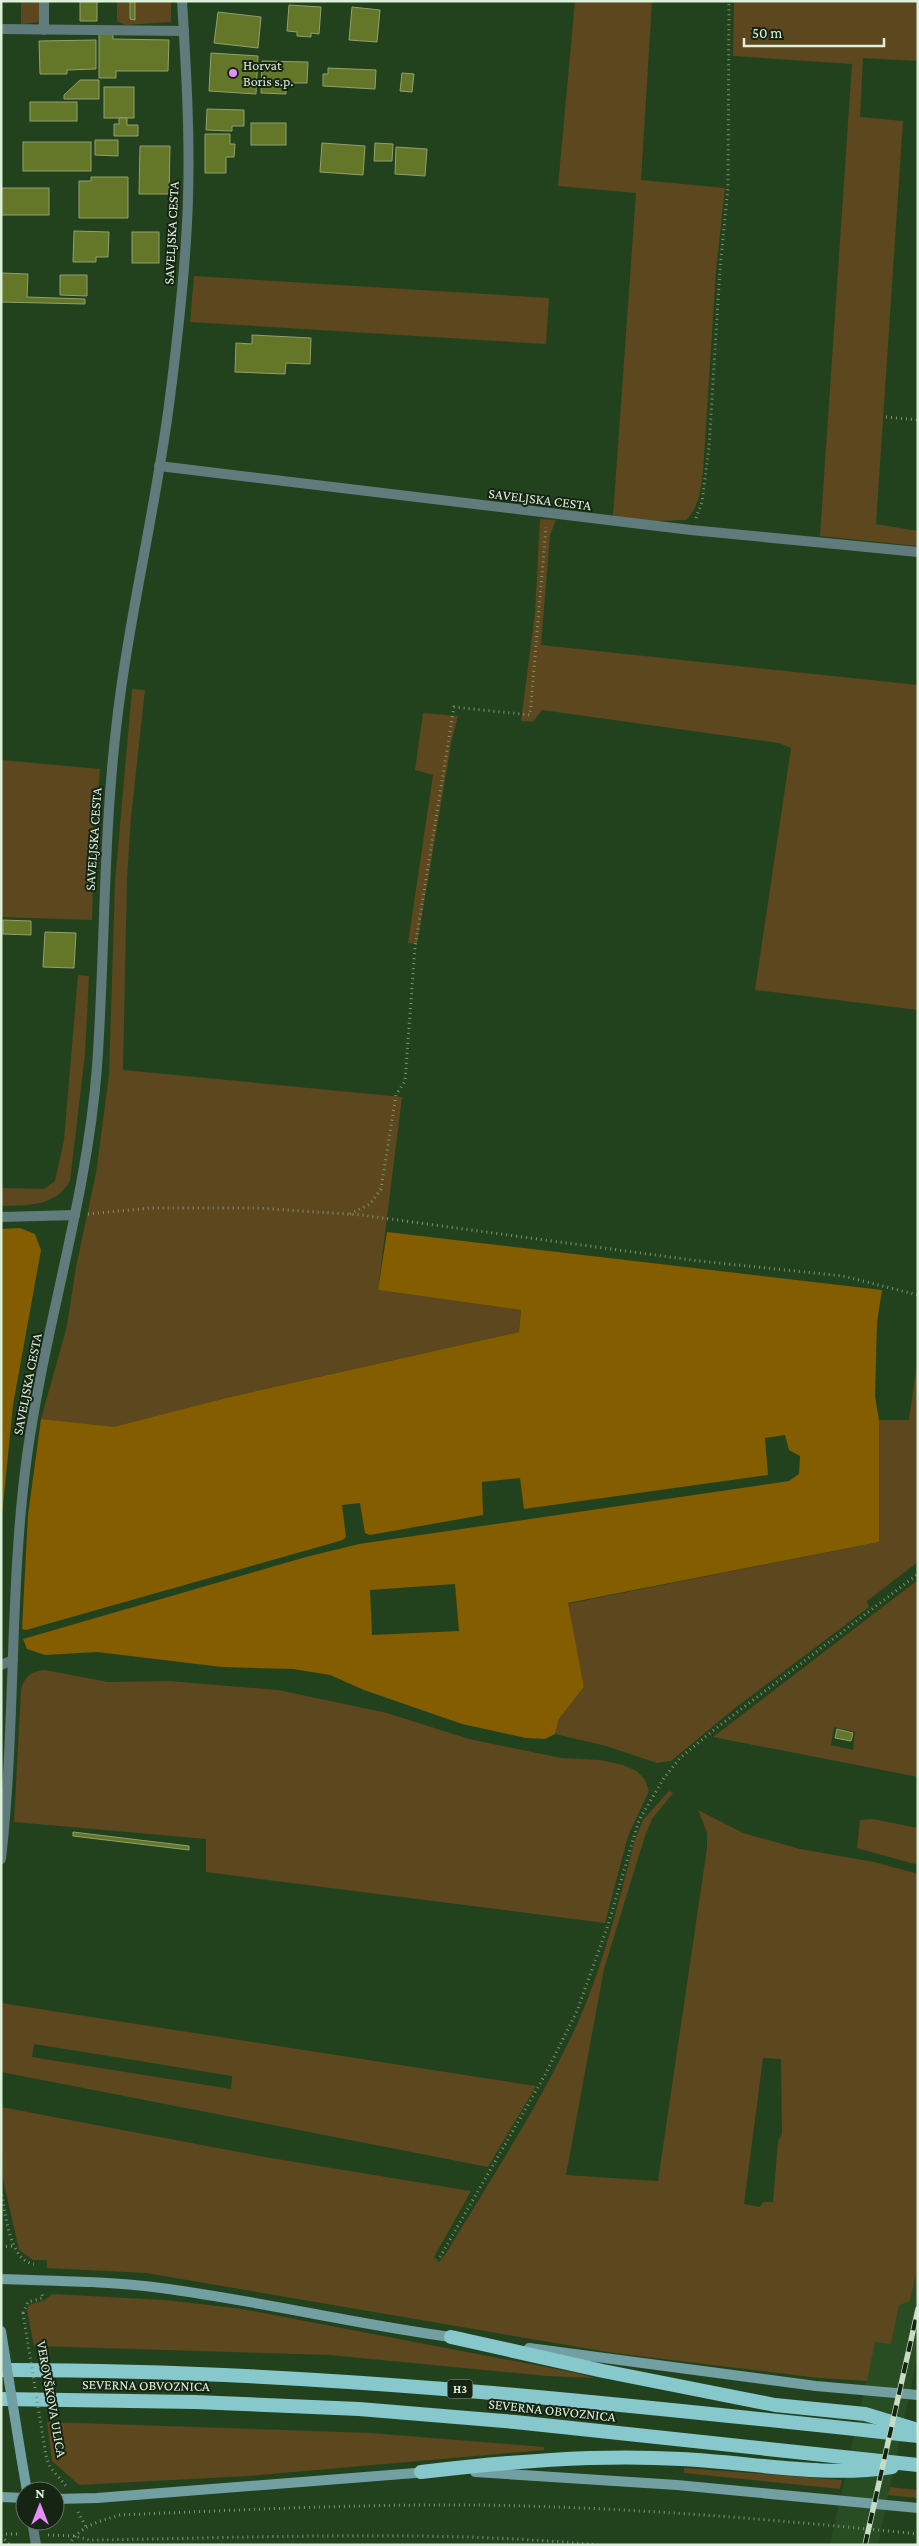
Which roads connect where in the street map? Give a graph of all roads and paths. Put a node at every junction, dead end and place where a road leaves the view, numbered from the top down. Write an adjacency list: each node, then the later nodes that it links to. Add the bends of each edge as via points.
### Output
1 (44, 1): 5 (street)
2 (182, 1): 6 (street, SAVELJSKA CESTA)
3 (729, 1): 11 (path, via 728,187 709,447 702,502)
4 (1, 29): 5 (street)
5 (44, 30): 6 (street)
6 (184, 32): 9 (street, SAVELJSKA CESTA, via 188,130 184,259 169,410)
7 (886, 417): 8 (path)
8 (918, 420)
9 (159, 466): 10 (street, SAVELJSKA CESTA); 14 (street, SAVELJSKA CESTA, via 116,727 106,845 97,1069)
10 (547, 514): 11 (street, SAVELJSKA CESTA); 13 (path, via 530,715 454,707 415,947 405,1082 396,1095 381,1189 370,1204)
11 (691, 530): 12 (street, SAVELJSKA CESTA)
12 (918, 552)
13 (349, 1214): 14 (path, via 256,1208 150,1208); 16 (path, via 699,1261 843,1276)
14 (75, 1215): 15 (street); 18 (street, SAVELJSKA CESTA, via 27,1457 18,1542)
15 (1, 1217)
16 (918, 1295)
17 (918, 1574): 24 (path, via 710,1733 680,1758 664,1778 639,1820 632,1839 578,2012)
18 (13, 1660): 19 (street); 20 (street, SAVELJSKA CESTA, via 11,1756)
19 (1, 1665)
20 (1, 1859)
21 (1, 2190): 22 (path)
22 (13, 2246): 23 (path); 25 (path, via 21,2258)
23 (1, 2247)
24 (440, 2257)
25 (39, 2268)
26 (1, 2279): 29 (main road, via 160,2288)
27 (42, 2294): 38 (path, VEROVŠKOVA ULICA, bridge, via 43,2298 28,2302 23,2313 46,2456 50,2467)
28 (1, 2331): 37 (main road, bridge)
29 (451, 2338): 31 (main road, via 816,2386); 33 (highway, via 775,2405 865,2414)
30 (1, 2370): 34 (highway, SEVERNA OBVOZNICA / H3, via 180,2372 357,2381 538,2396)
31 (918, 2395)
32 (1, 2399): 35 (highway, SEVERNA OBVOZNICA / H3, via 359,2409)
33 (918, 2430)
34 (918, 2436)
35 (914, 2464): 36 (highway, via 838,2472 640,2458 517,2461)
36 (421, 2472): 41 (main road); 42 (main road, via 560,2476)
37 (25, 2481)
38 (66, 2484)
39 (1, 2497): 40 (main road)
40 (15, 2498)
41 (65, 2499)
42 (918, 2508)
43 (78, 2512): 44 (path)
44 (86, 2527): 46 (path, via 120,2515 477,2505 704,2516); 48 (path)
45 (34, 2531): 50 (street)
46 (918, 2534)
47 (1, 2536): 49 (path)
48 (75, 2536): 51 (path); 52 (path, via 89,2540 400,2536 540,2539)
49 (10, 2545)
50 (36, 2545)
51 (69, 2545)
52 (599, 2545)

